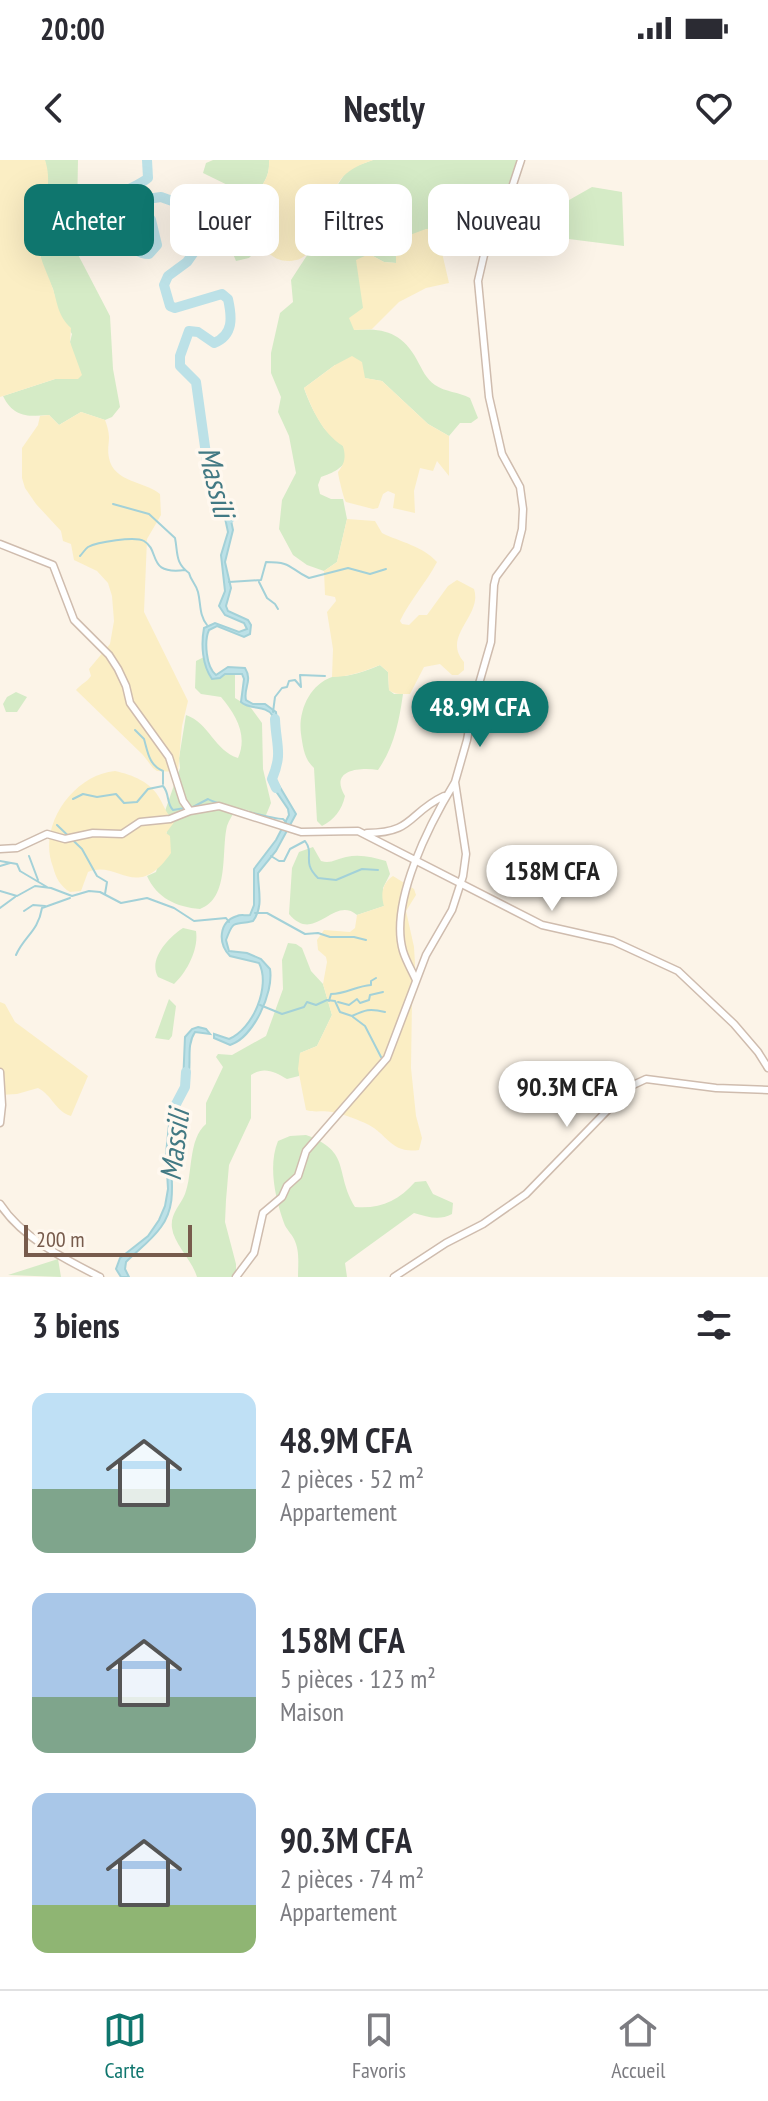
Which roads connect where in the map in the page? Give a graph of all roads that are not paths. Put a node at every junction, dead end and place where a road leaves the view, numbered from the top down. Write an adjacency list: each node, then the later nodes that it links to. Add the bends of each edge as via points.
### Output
1 (521, 160): 3 (street, via 484,255 478,286 489,397 502,454 520,487 522,529 517,549 496,577 491,642)
2 (0, 544): 5 (street, via 53,565 74,620 118,669 130,703 169,757)
3 (455, 782): 4 (street); 9 (street, via 466,854)
4 (447, 795): 6 (street, via 391,833); 8 (street)
5 (190, 811): 6 (street, via 219,806 301,832); 7 (street, via 140,822 122,834 65,839 47,834 17,848)
6 (364, 834): 8 (street)
7 (0, 849)
8 (415, 862): 9 (street); 10 (street, via 402,938)
9 (460, 886): 10 (street); 11 (street, via 542,925 613,941 678,971 734,1024)
10 (416, 981): 17 (street, via 387,1058 306,1151 298,1176 263,1213 254,1253)
11 (768, 1068)
12 (0, 1072): 14 (street)
13 (768, 1090): 18 (street, via 639,1081 526,1194)
14 (0, 1123)
15 (0, 1204): 16 (street, via 16,1224)
16 (100, 1277)
17 (236, 1277)
18 (394, 1277)

